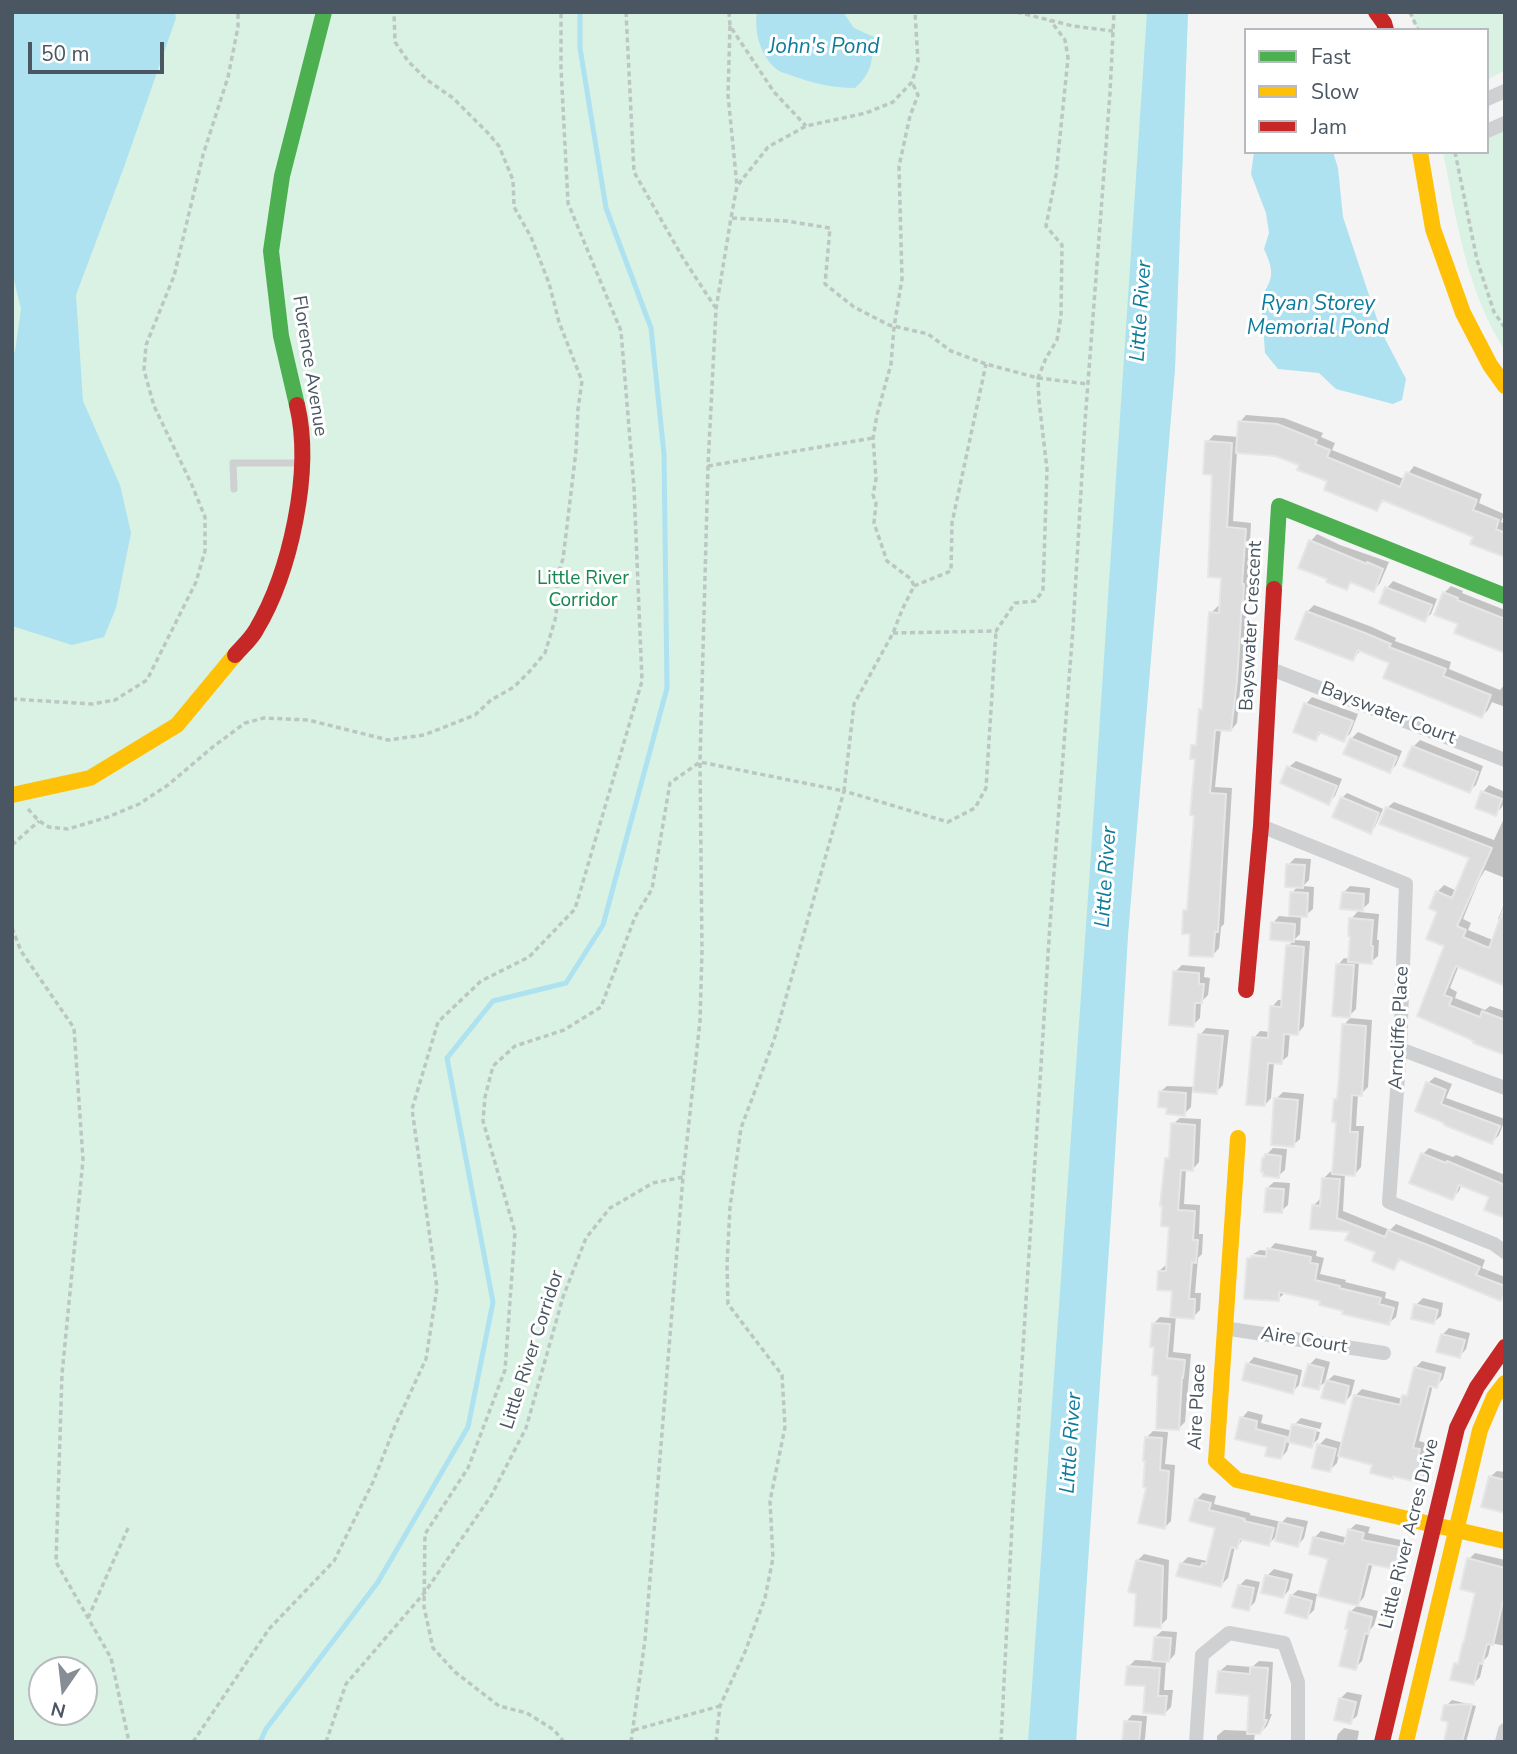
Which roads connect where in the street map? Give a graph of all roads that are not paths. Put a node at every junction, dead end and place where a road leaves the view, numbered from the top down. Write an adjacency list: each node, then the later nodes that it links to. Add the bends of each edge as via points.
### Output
1 (324, 12): 10 (street, Florence Avenue, via 282,176 271,251 281,336 300,416)
2 (1376, 12): 3 (street)
3 (1385, 28)
4 (1505, 91): 5 (street)
5 (1489, 98)
6 (1505, 123): 7 (street)
7 (1489, 130)
8 (1425, 154): 9 (street, via 1433,229 1463,313)
9 (1505, 386)
10 (302, 463): 11 (lane, via 233,463); 15 (street, Florence Avenue, via 299,503 277,589 255,632 177,725 89,778)
11 (234, 489)
12 (1505, 596): 13 (street, Bayswater Crescent, via 1279,506)
13 (1271, 669): 14 (street, Bayswater Court); 16 (street, Bayswater Crescent)
14 (1505, 760)
15 (12, 795)
16 (1261, 826): 17 (street, Bayswater Crescent); 18 (street, Arncliffe Place, via 1406,884)
17 (1246, 990)
18 (1400, 1049): 19 (street); 21 (street, Arncliffe Place, via 1389,1202)
19 (1505, 1088)
20 (1238, 1138): 22 (street, Aire Place)
21 (1505, 1252)
22 (1224, 1328): 24 (street, Aire Court); 26 (street, Aire Place, via 1216,1461 1237,1479)
23 (1505, 1347): 26 (street, Little River Acres Drive, via 1457,1428)
24 (1384, 1353)
25 (1505, 1383): 27 (street, via 1480,1430)
26 (1433, 1525): 27 (street, Aire Place); 32 (street, Little River Acres Drive)
27 (1456, 1530): 28 (street, Aire Place); 33 (street)
28 (1505, 1541)
29 (1505, 1730): 34 (street)
30 (1196, 1742): 31 (street, via 1202,1655 1229,1633 1284,1643 1298,1682)
31 (1298, 1742)
32 (1382, 1742)
33 (1406, 1742)
34 (1502, 1742)

